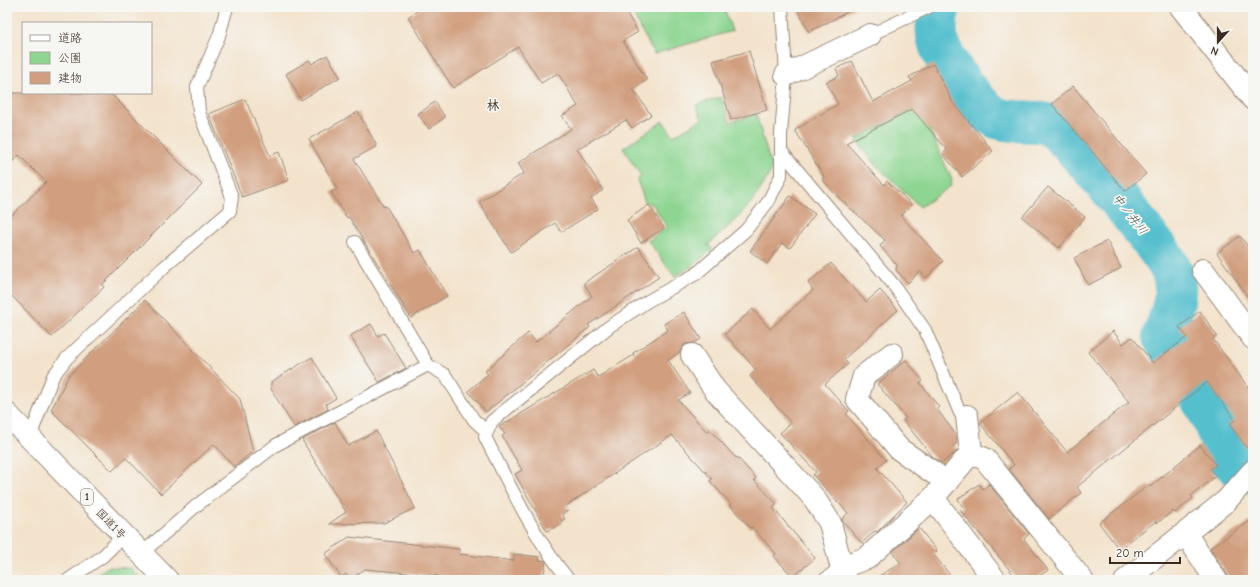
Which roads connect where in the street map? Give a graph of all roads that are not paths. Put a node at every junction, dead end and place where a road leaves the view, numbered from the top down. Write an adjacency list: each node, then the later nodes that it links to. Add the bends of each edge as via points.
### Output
1 (227, 7): 18 (lane, via 197,86 199,112 232,197 230,211 163,268 67,358 53,376)
2 (782, 7): 6 (lane)
3 (929, 7): 5 (lane)
4 (1181, 7): 7 (main road)
5 (870, 35): 6 (main road)
6 (786, 75): 8 (lane)
7 (1253, 99)
8 (782, 153): 16 (lane, via 893,284 925,330 960,413); 17 (lane, via 782,176 768,202 746,230 696,274 610,326 492,421)
9 (355, 242): 14 (lane)
10 (1203, 270): 11 (main road)
11 (1253, 338)
12 (892, 354): 21 (main road, via 864,376 856,399 899,449)
13 (692, 355): 26 (main road, via 715,390 814,498 830,523)
14 (428, 365): 17 (lane, via 445,375 474,420); 25 (lane, via 276,445 196,506)
15 (7, 414): 18 (main road, 国道1号 / 1)
16 (967, 416): 19 (main road)
17 (487, 432): 29 (lane, via 485,437 505,477 554,562)
18 (30, 437): 24 (main road, 国道1号 / 1)
19 (971, 452): 21 (main road); 31 (main road, via 985,459)
20 (1248, 476): 23 (main road, via 1226,501)
21 (947, 482): 22 (main road)
22 (933, 498): 26 (main road, via 867,558); 30 (main road)
23 (1185, 533): 32 (main road); 33 (main road)
24 (123, 536): 25 (main road, 国道1号 / 1); 27 (lane, via 103,556)
25 (141, 554): 28 (main road, 国道1号 / 1)
26 (837, 576)
27 (68, 580)
28 (167, 580)
29 (569, 580)
30 (995, 580)
31 (1082, 580)
32 (1126, 580)
33 (1216, 580)

